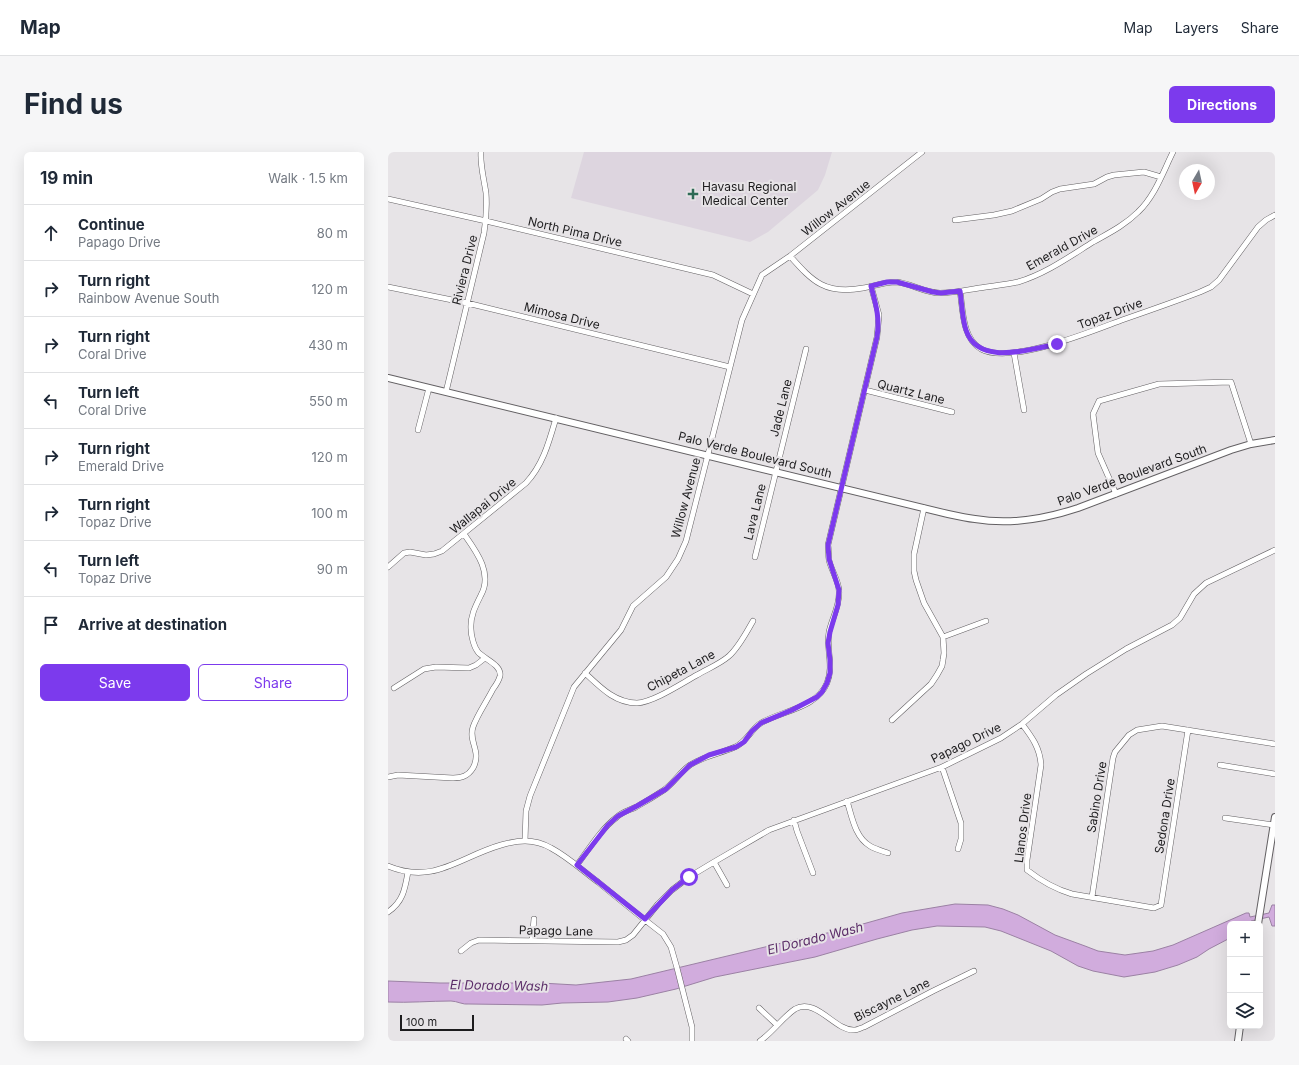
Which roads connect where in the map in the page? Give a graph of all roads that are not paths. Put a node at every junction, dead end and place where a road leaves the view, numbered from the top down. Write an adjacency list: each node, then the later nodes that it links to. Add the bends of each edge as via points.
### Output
1 (481, 152): 8 (street, Riviera Drive)
2 (922, 152): 9 (street, Willow Avenue)
3 (1173, 152): 4 (street, Emerald Drive)
4 (1161, 177): 7 (street, via 1144,172 1114,175 1094,184 1060,189 1012,211); 12 (street, Emerald Drive, via 1151,197 1139,212 1046,271 1017,282)
5 (388, 199): 8 (street, North Pima Drive)
6 (1275, 215): 16 (street, Topaz Drive, via 1258,227 1219,280 1210,287 1057,344)
7 (955, 220)
8 (486, 221): 13 (street, North Pima Drive, via 713,275); 14 (street, Riviera Drive)
9 (790, 256): 10 (street, Emerald Drive, via 819,284 841,290); 13 (street, Willow Avenue, via 762,275)
10 (871, 286): 12 (street, Emerald Drive, via 897,282 933,292); 20 (street, via 879,327)
11 (388, 287): 14 (street, Mimosa Drive)
12 (960, 291): 16 (street, Topaz Drive, via 966,331 973,342 990,352)
13 (753, 294): 17 (street, Willow Avenue, via 742,320)
14 (467, 303): 17 (street, Mimosa Drive); 21 (street, Riviera Drive)
15 (806, 349): 29 (street, Jade Lane)
16 (1014, 353): 22 (street)
17 (730, 367): 28 (street, Willow Avenue)
18 (388, 378): 19 (main road, Palo Verde Boulevard South)
19 (429, 388): 21 (main road, Palo Verde Boulevard South); 25 (street)
20 (866, 390): 23 (street, Quartz Lane); 30 (street)
21 (446, 392): 24 (main road, Palo Verde Boulevard South)
22 (1024, 410)
23 (952, 412)
24 (556, 418): 28 (main road, Palo Verde Boulevard South); 33 (street, Wallapai Drive, via 545,454 534,475)
25 (418, 430)
26 (1275, 440): 27 (main road, Palo Verde Boulevard South)
27 (1251, 444): 31 (main road, Palo Verde Boulevard South); 31 (street, via 1231,382 1159,384 1099,401 1093,414 1098,453)
28 (708, 455): 29 (main road, Palo Verde Boulevard South); 41 (street, Willow Avenue, via 686,541 678,559 666,577 633,606 621,630)
29 (776, 472): 30 (main road, Palo Verde Boulevard South); 35 (street, Lava Lane)
30 (842, 488): 32 (main road, Palo Verde Boulevard South); 60 (street, via 828,545 829,559 839,590 838,605 828,643 830,673 822,692 792,710 761,723 736,747 709,755 690,765 666,789 618,816)
31 (1116, 494): 32 (main road, Palo Verde Boulevard South, via 1063,513 1009,522 976,520)
32 (924, 508): 39 (street, via 914,554 914,571 924,603)
33 (464, 534): 36 (street, Wallapai Drive, via 442,551 426,555 404,553); 40 (street, via 477,553 484,570 484,587 473,610 471,629 478,652)
34 (1275, 550): 44 (street, Papago Drive, via 1206,583 1194,594 1180,618 1172,625 1086,674)
35 (754, 557)
36 (388, 566)
37 (753, 621): 41 (street, Chipeta Lane, via 728,656 644,702 617,699)
38 (986, 621): 39 (street)
39 (943, 637): 43 (street, via 943,660 938,674)
40 (485, 658): 42 (street, via 469,668 436,666 424,670); 50 (street, via 496,666 500,676 473,726 472,741 476,751 473,768 462,778)
41 (585, 673): 56 (street, Willow Avenue, via 574,687 530,796 526,811)
42 (394, 688)
43 (892, 720)
44 (1022, 724): 48 (street, Papago Drive, via 1001,738); 65 (street, Llanos Drive, via 1033,738 1040,756 1040,775 1027,860 1028,870 1060,890)
45 (1188, 730): 46 (street, Sabino Drive); 65 (street, Sabino Drive, via 1162,726 1137,730 1128,734 1115,752); 66 (street, Sedona Drive)
46 (1275, 744)
47 (1220, 765): 49 (street)
48 (942, 767): 51 (street, Papago Drive); 57 (street, via 962,824)
49 (1275, 774)
50 (388, 776)
51 (847, 801): 54 (street, Papago Drive); 58 (street, via 861,839 870,846)
52 (1275, 817): 55 (main road)
53 (1225, 818): 55 (street)
54 (794, 820): 59 (street, Papago Drive, via 769,830); 63 (street)
55 (1274, 825): 70 (main road)
56 (525, 841): 60 (street, via 551,848); 62 (street, via 492,848 435,872)
57 (958, 849)
58 (888, 853)
59 (714, 862): 64 (street); 69 (street, Papago Drive, via 672,890)
60 (577, 865): 69 (street)
61 (388, 866): 62 (street)
62 (408, 872): 67 (street, via 400,901)
63 (813, 872)
64 (727, 885)
65 (1092, 897): 66 (street, Llanos Drive, via 1154,908)
66 (1161, 906)
67 (388, 912)
68 (534, 919): 71 (street)
69 (645, 919): 71 (street, Papago Lane, via 633,935 618,942); 77 (street, via 663,934 671,947 692,1027)
70 (1258, 921)
71 (532, 940): 72 (street, Papago Lane, via 479,940)
72 (461, 951)
73 (974, 970): 75 (street, Biscayne Lane, via 864,1028 845,1028 818,1011 805,1007 796,1009)
74 (759, 1008): 75 (street)
75 (776, 1025): 78 (street, Biscayne Lane)
76 (1240, 1029): 79 (main road)
77 (692, 1041)
78 (760, 1041)
79 (1238, 1041)

